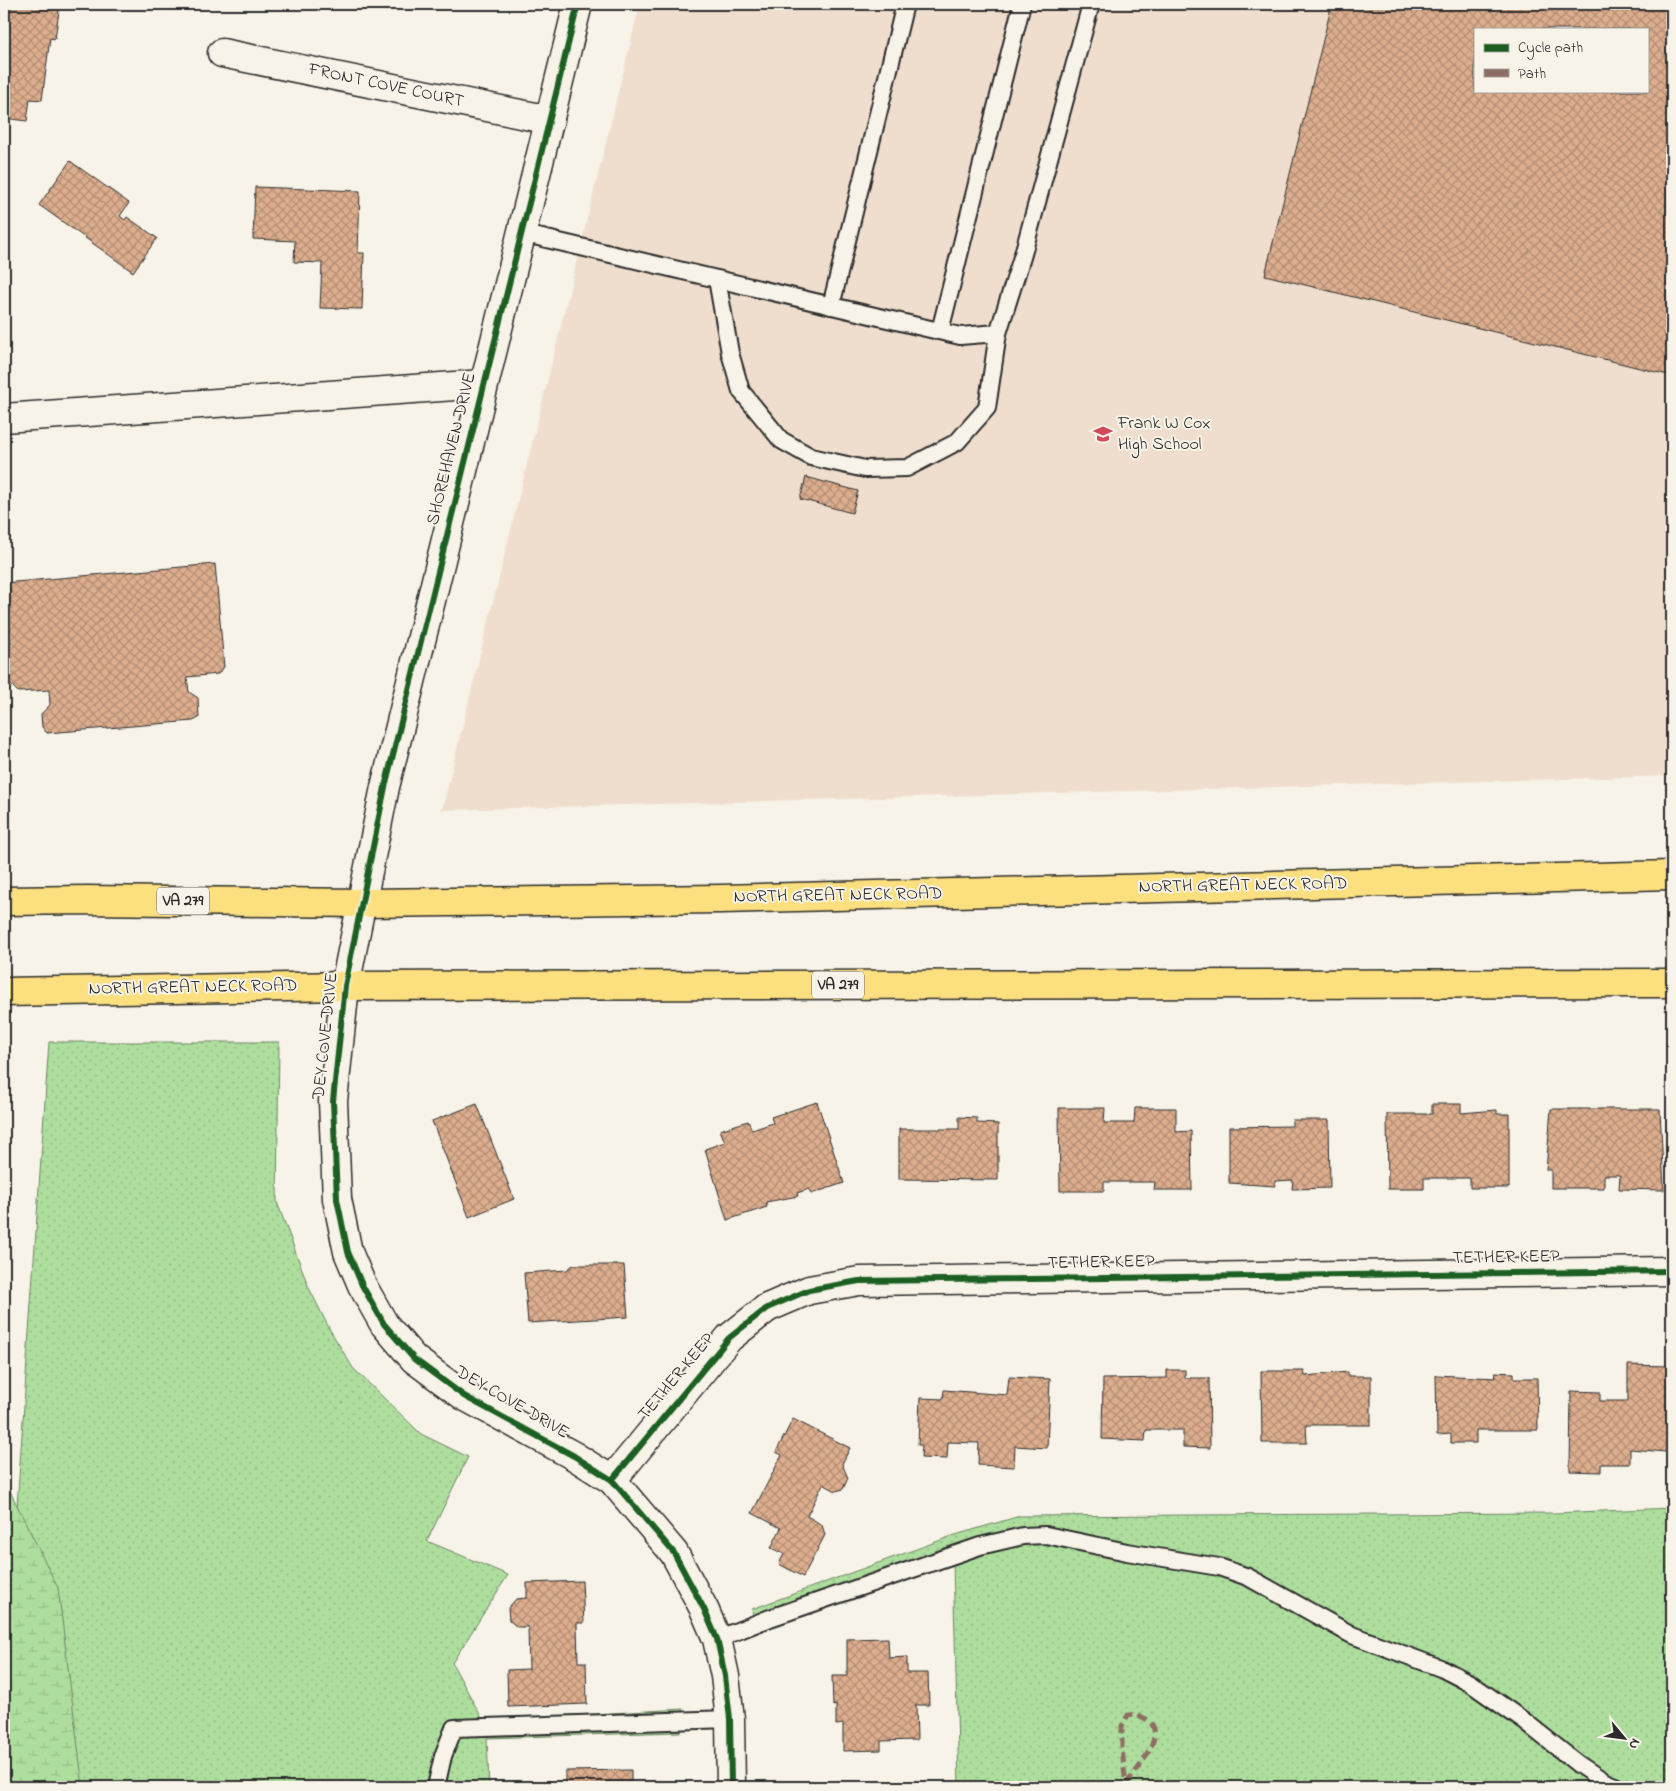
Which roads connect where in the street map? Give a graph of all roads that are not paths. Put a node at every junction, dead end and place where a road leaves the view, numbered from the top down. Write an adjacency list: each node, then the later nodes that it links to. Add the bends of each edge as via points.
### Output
1 (578, 4): 6 (street, SHOREHAVEN DRIVE)
2 (904, 4): 9 (lane)
3 (1022, 4): 10 (lane)
4 (1091, 4): 11 (lane, via 1024,254)
5 (222, 53): 6 (street, FRONT COVE COURT)
6 (550, 120): 7 (street, SHOREHAVEN DRIVE)
7 (521, 233): 8 (lane); 12 (street, SHOREHAVEN DRIVE)
8 (717, 279): 9 (lane); 11 (lane, via 730,353 741,391 781,440 811,457 866,469 906,468 957,442 987,408)
9 (831, 306): 10 (lane)
10 (940, 331): 11 (lane, via 960,336)
11 (998, 333)
12 (483, 384): 13 (street); 16 (street, SHOREHAVEN DRIVE, via 385,787)
13 (4, 418)
14 (1672, 875): 16 (main road, NORTH GREAT NECK ROAD / VA 279, via 721,899)
15 (4, 901): 16 (main road, NORTH GREAT NECK ROAD / VA 279)
16 (362, 903): 18 (street, DEY COVE DRIVE)
17 (1672, 983): 18 (main road, NORTH GREAT NECK ROAD / VA 279)
18 (345, 986): 19 (main road, NORTH GREAT NECK ROAD / VA 279); 21 (street, DEY COVE DRIVE, via 333,1101 337,1200 348,1252 362,1285 384,1324 414,1358 464,1396)
19 (4, 992)
20 (1672, 1271): 21 (street, TETHER KEEP, via 859,1281 809,1290 767,1308 729,1338)
21 (612, 1480): 22 (street, DEY COVE DRIVE, via 674,1553)
22 (717, 1639): 23 (street, DEY COVE DRIVE); 26 (lane, via 980,1546 1023,1536 1046,1535 1219,1567 1248,1577 1352,1635 1470,1683 1578,1764)
23 (730, 1720): 24 (lane, via 454,1728 442,1756); 25 (street, DEY COVE DRIVE)
24 (436, 1787)
25 (730, 1787)
26 (1617, 1787)

